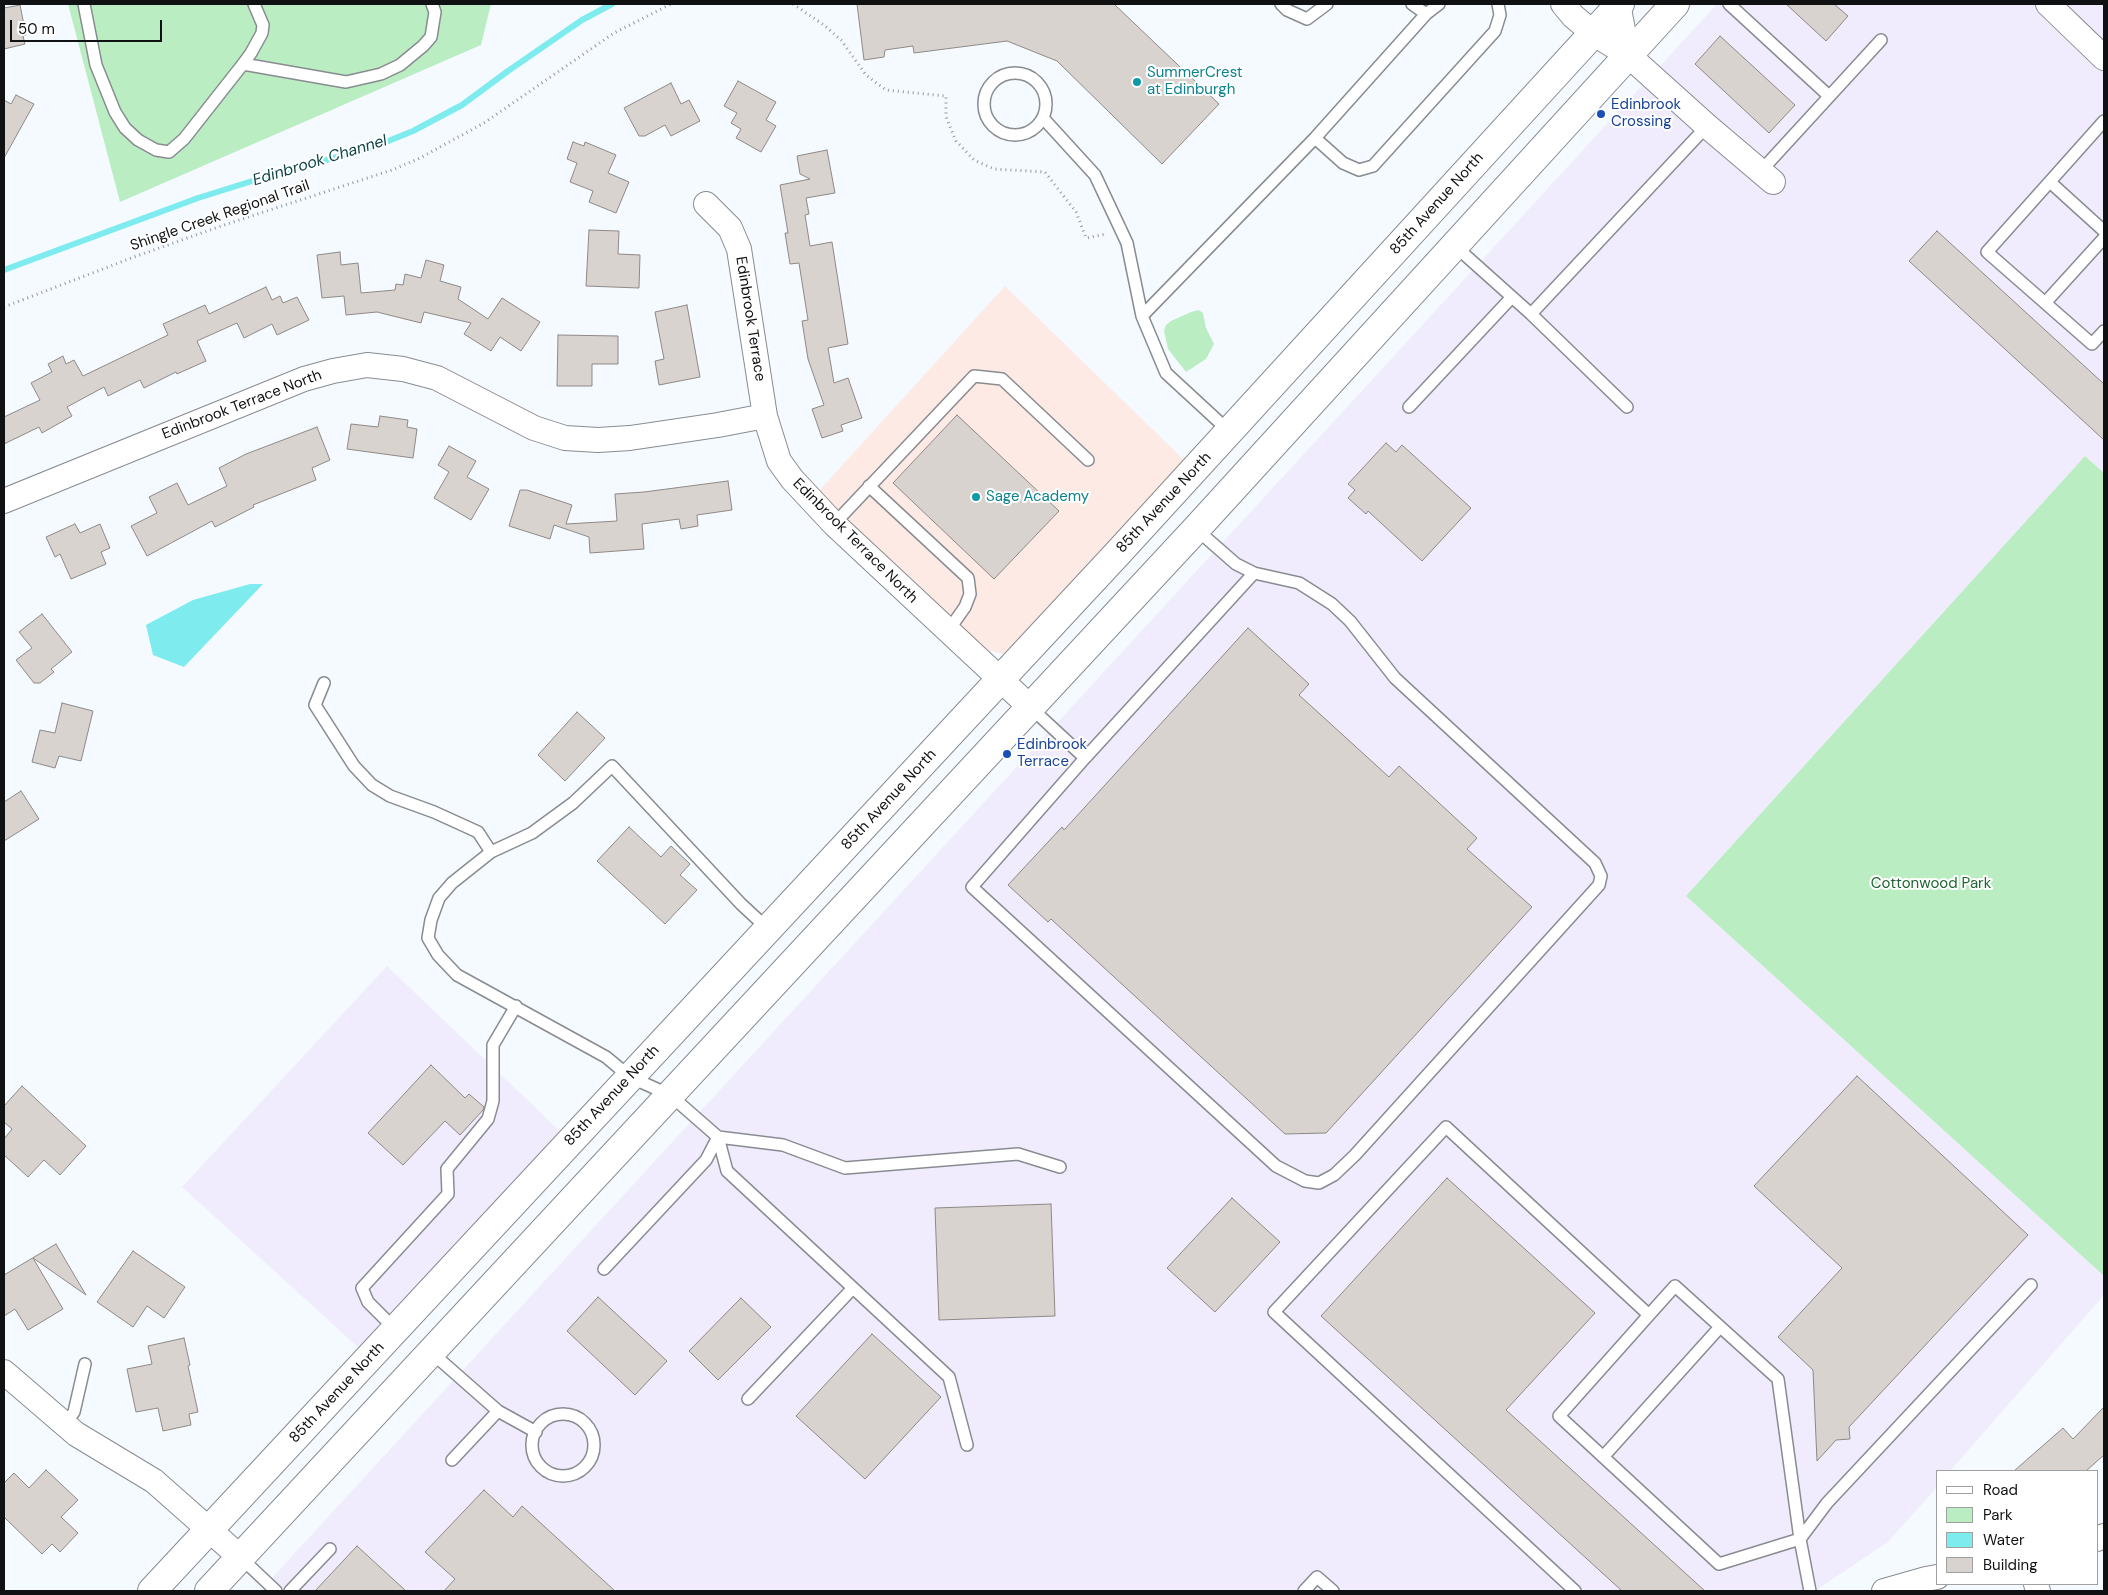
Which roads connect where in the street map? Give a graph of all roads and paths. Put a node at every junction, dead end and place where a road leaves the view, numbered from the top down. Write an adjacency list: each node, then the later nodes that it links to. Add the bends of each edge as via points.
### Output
1 (84, 4): 21 (lane, via 96,65 115,112 125,128 156,150 169,152 177,146)
2 (254, 4): 21 (lane, via 263,25 262,33)
3 (432, 4): 21 (lane, via 435,12 431,37 400,65 381,74 346,82)
4 (671, 4): 36 (path, Shingle Creek Regional Trail, via 614,33 484,123 420,158 153,250)
5 (793, 4): 30 (path, via 841,40 866,75 886,90 946,96 946,117 956,141 974,160 994,169 1045,172 1076,212 1086,238)
6 (1281, 4): 7 (lane, via 1307,18)
7 (1327, 4)
8 (1412, 4): 16 (lane)
9 (1439, 4): 16 (lane)
10 (1498, 4): 26 (lane, via 1500,14 1495,31 1373,166 1359,170 1343,163)
11 (1563, 4): 17 (street)
12 (1619, 4): 17 (main road, 85th Avenue North); 19 (street)
13 (1675, 4): 19 (main road)
14 (1729, 4): 22 (lane)
15 (2048, 4): 20 (street)
16 (1426, 14): 26 (lane)
17 (1593, 33): 19 (street); 43 (main road, 85th Avenue North)
18 (1881, 40): 22 (lane)
19 (1628, 55): 25 (street); 33 (main road)
20 (2104, 58)
21 (243, 64)
22 (1829, 96): 27 (lane)
23 (1043, 118): 23 (lane, via 1046,97 1034,79 1015,72 1004,74 988,87 984,96 985,116 999,132 1008,135 1029,132); 30 (lane, via 1095,174)
24 (2104, 121): 28 (lane)
25 (1707, 126): 27 (street); 37 (lane)
26 (1315, 138): 38 (lane)
27 (1766, 177)
28 (2050, 182): 31 (lane); 35 (lane, via 1987,252)
29 (706, 204): 42 (street, Edinbrook Terrace, via 730,228 739,249)
30 (1122, 231): 38 (lane)
31 (2104, 231)
32 (2104, 238): 35 (lane)
33 (1455, 246): 34 (lane); 48 (main road)
34 (1512, 297): 37 (lane); 40 (lane)
35 (2045, 303): 39 (lane, via 2092,344)
36 (4, 307)
37 (1531, 314): 41 (lane)
38 (1142, 316): 43 (lane, via 1166,373)
39 (2104, 331)
40 (1409, 407)
41 (1627, 407)
42 (765, 416): 46 (street, Edinbrook Terrace North, via 630,438 566,438 534,428 437,378 403,369 367,365 304,379); 47 (street, Edinbrook Terrace North, via 779,461)
43 (1230, 432): 51 (main road, 85th Avenue North)
44 (1088, 460): 45 (lane, via 1002,378 974,376)
45 (870, 486): 47 (lane); 50 (lane, via 968,578 970,594)
46 (4, 501)
47 (834, 524): 50 (street, Edinbrook Terrace North)
48 (1196, 529): 49 (lane, via 1236,564); 53 (main road)
49 (1254, 572): 54 (lane); 54 (lane, via 1299,583 1332,604 1350,621 1391,674 1595,863 1601,876 1599,886 1334,1176 1319,1183 1305,1181 1276,1166 972,886)
50 (948, 631): 51 (street, Edinbrook Terrace North)
51 (1000, 680): 53 (street, Edinbrook Terrace North); 56 (main road, 85th Avenue North)
52 (324, 683): 55 (lane, via 315,705 354,766 372,785 390,796 478,832)
53 (1030, 707): 54 (lane); 59 (main road)
54 (1084, 758)
55 (491, 852): 56 (lane, via 532,833 573,803 612,766); 57 (lane, via 452,883 439,898 428,938 438,956 457,975)
56 (768, 930): 58 (main road, 85th Avenue North)
57 (516, 1006): 58 (lane, via 606,1057); 67 (lane, via 492,1045 494,1101 488,1119 447,1169 448,1194 362,1288 368,1302)
58 (630, 1077): 59 (lane); 67 (main road, 85th Avenue North)
59 (670, 1095): 60 (lane); 68 (main road)
60 (718, 1137): 61 (lane, via 783,1145 845,1168 1018,1154); 62 (lane, via 706,1160); 64 (lane, via 727,1171)
61 (1060, 1167)
62 (604, 1269)
63 (2031, 1285): 79 (lane, via 1827,1503)
64 (853, 1288): 71 (lane); 75 (lane, via 949,1377)
65 (1649, 1315): 66 (lane, via 1676,1286); 76 (lane, via 1559,1416); 89 (lane, via 1446,1127 1274,1312)
66 (1720, 1327): 76 (lane); 79 (lane, via 1778,1379)
67 (395, 1329): 78 (main road, 85th Avenue North)
68 (431, 1352): 72 (lane); 81 (main road)
69 (85, 1364): 73 (lane, via 74,1412)
70 (4, 1372): 73 (street)
71 (748, 1399)
72 (498, 1411): 74 (lane); 77 (lane)
73 (65, 1424): 78 (street, via 96,1447 154,1481)
74 (536, 1432): 74 (lane, via 533,1450 539,1464 550,1473 559,1476 578,1473 592,1458 591,1432 582,1420 572,1415 551,1417)
75 (967, 1445)
76 (1603, 1457): 79 (lane, via 1718,1564)
77 (452, 1460)
78 (209, 1530): 81 (street); 83 (main road, 85th Avenue North)
79 (1800, 1539): 90 (lane)
80 (330, 1549): 86 (lane)
81 (240, 1558): 84 (main road); 85 (lane)
82 (1936, 1577): 91 (street)
83 (152, 1591)
84 (209, 1591)
85 (276, 1591)
86 (290, 1591)
87 (1304, 1591): 88 (lane, via 1317,1577)
88 (1333, 1591)
89 (1575, 1591)
90 (1810, 1591)
91 (1884, 1591)

